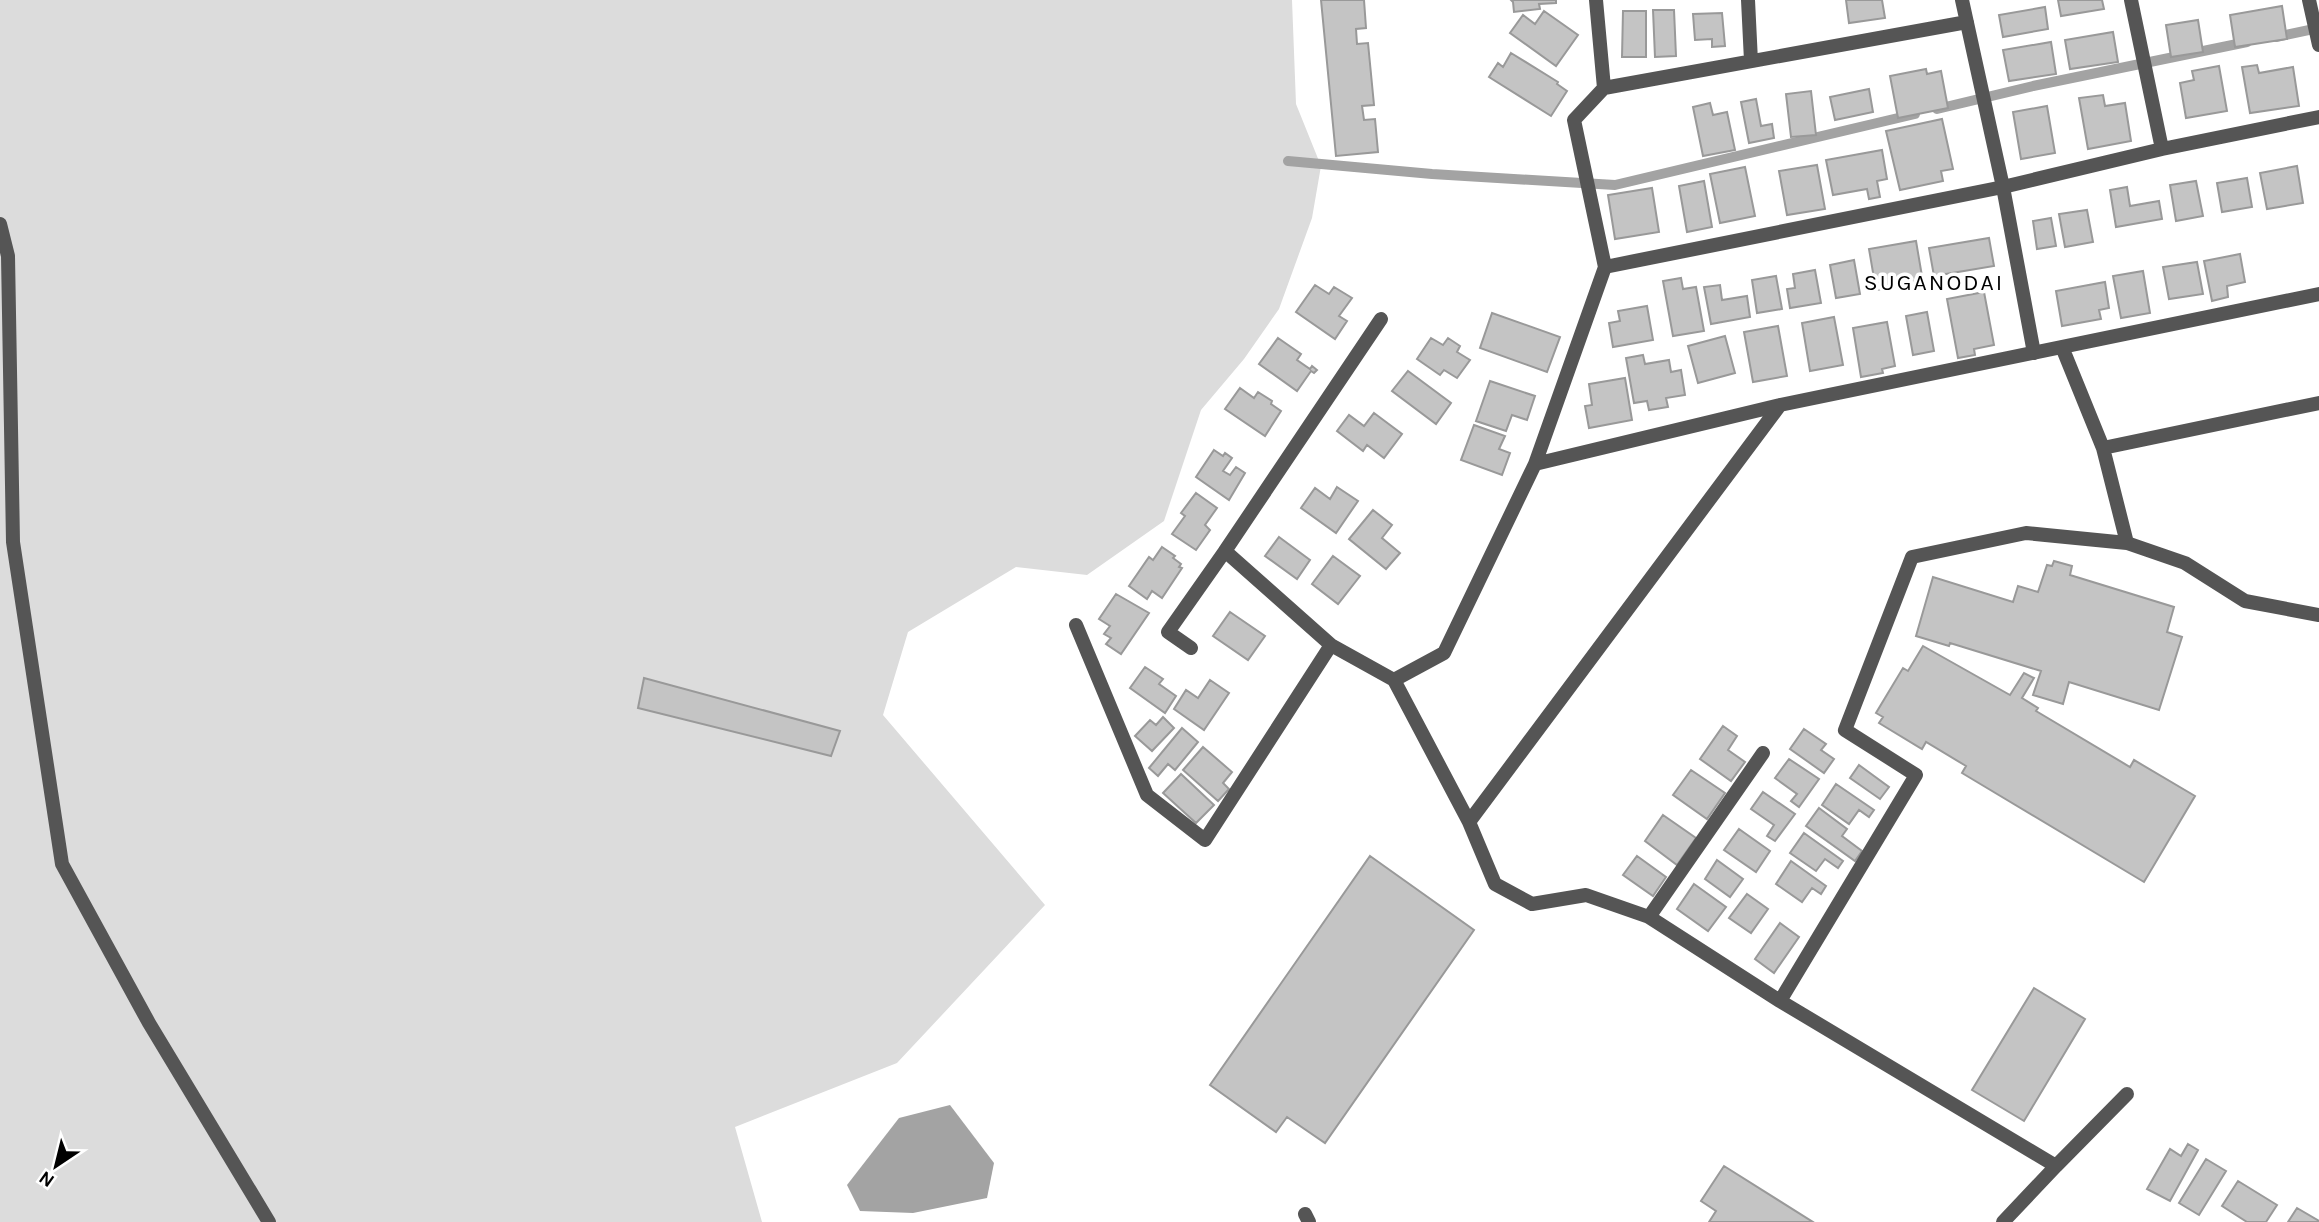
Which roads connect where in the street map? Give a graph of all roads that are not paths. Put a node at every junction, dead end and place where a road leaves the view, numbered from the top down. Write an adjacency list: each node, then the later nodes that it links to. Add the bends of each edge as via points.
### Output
1 (1596, 0): 9 (street)
2 (1748, 0): 8 (street)
3 (1962, 0): 6 (street)
4 (2131, 0): 11 (street)
5 (2309, 0): 7 (street)
6 (1967, 22): 8 (street); 12 (street)
7 (2319, 45)
8 (1751, 61): 9 (street)
9 (1604, 88): 14 (street, via 1574,120)
10 (2319, 117): 11 (street)
11 (2162, 149): 12 (street)
12 (2003, 187): 14 (street); 18 (street)
13 (0, 224): 36 (street, via 8,256 13,541 62,864 149,1023)
14 (1605, 267): 22 (street)
15 (2319, 294): 17 (street)
16 (1381, 319): 24 (street)
17 (2062, 347): 18 (street); 21 (street)
18 (2034, 353): 20 (street)
19 (2319, 403): 21 (street)
20 (1780, 405): 22 (street); 31 (street)
21 (2103, 448): 23 (street)
22 (1535, 464): 29 (street, via 1444,653)
23 (2127, 543): 25 (street, via 2185,563 2245,601); 33 (street, via 2026,533 1912,557 1845,730 1916,775)
24 (1225, 551): 27 (street); 28 (street, via 1168,632)
25 (2319, 615)
26 (1076, 625): 27 (street, via 1147,795 1205,840)
27 (1331, 645): 29 (street)
28 (1191, 648)
29 (1394, 680): 31 (street)
30 (1763, 752): 32 (street)
31 (1469, 822): 32 (street, via 1495,884 1532,904 1586,895)
32 (1649, 917): 33 (street)
33 (1780, 1001): 35 (street)
34 (2127, 1094): 35 (street)
35 (2056, 1166): 37 (street)
36 (269, 1222)
37 (2003, 1222)

